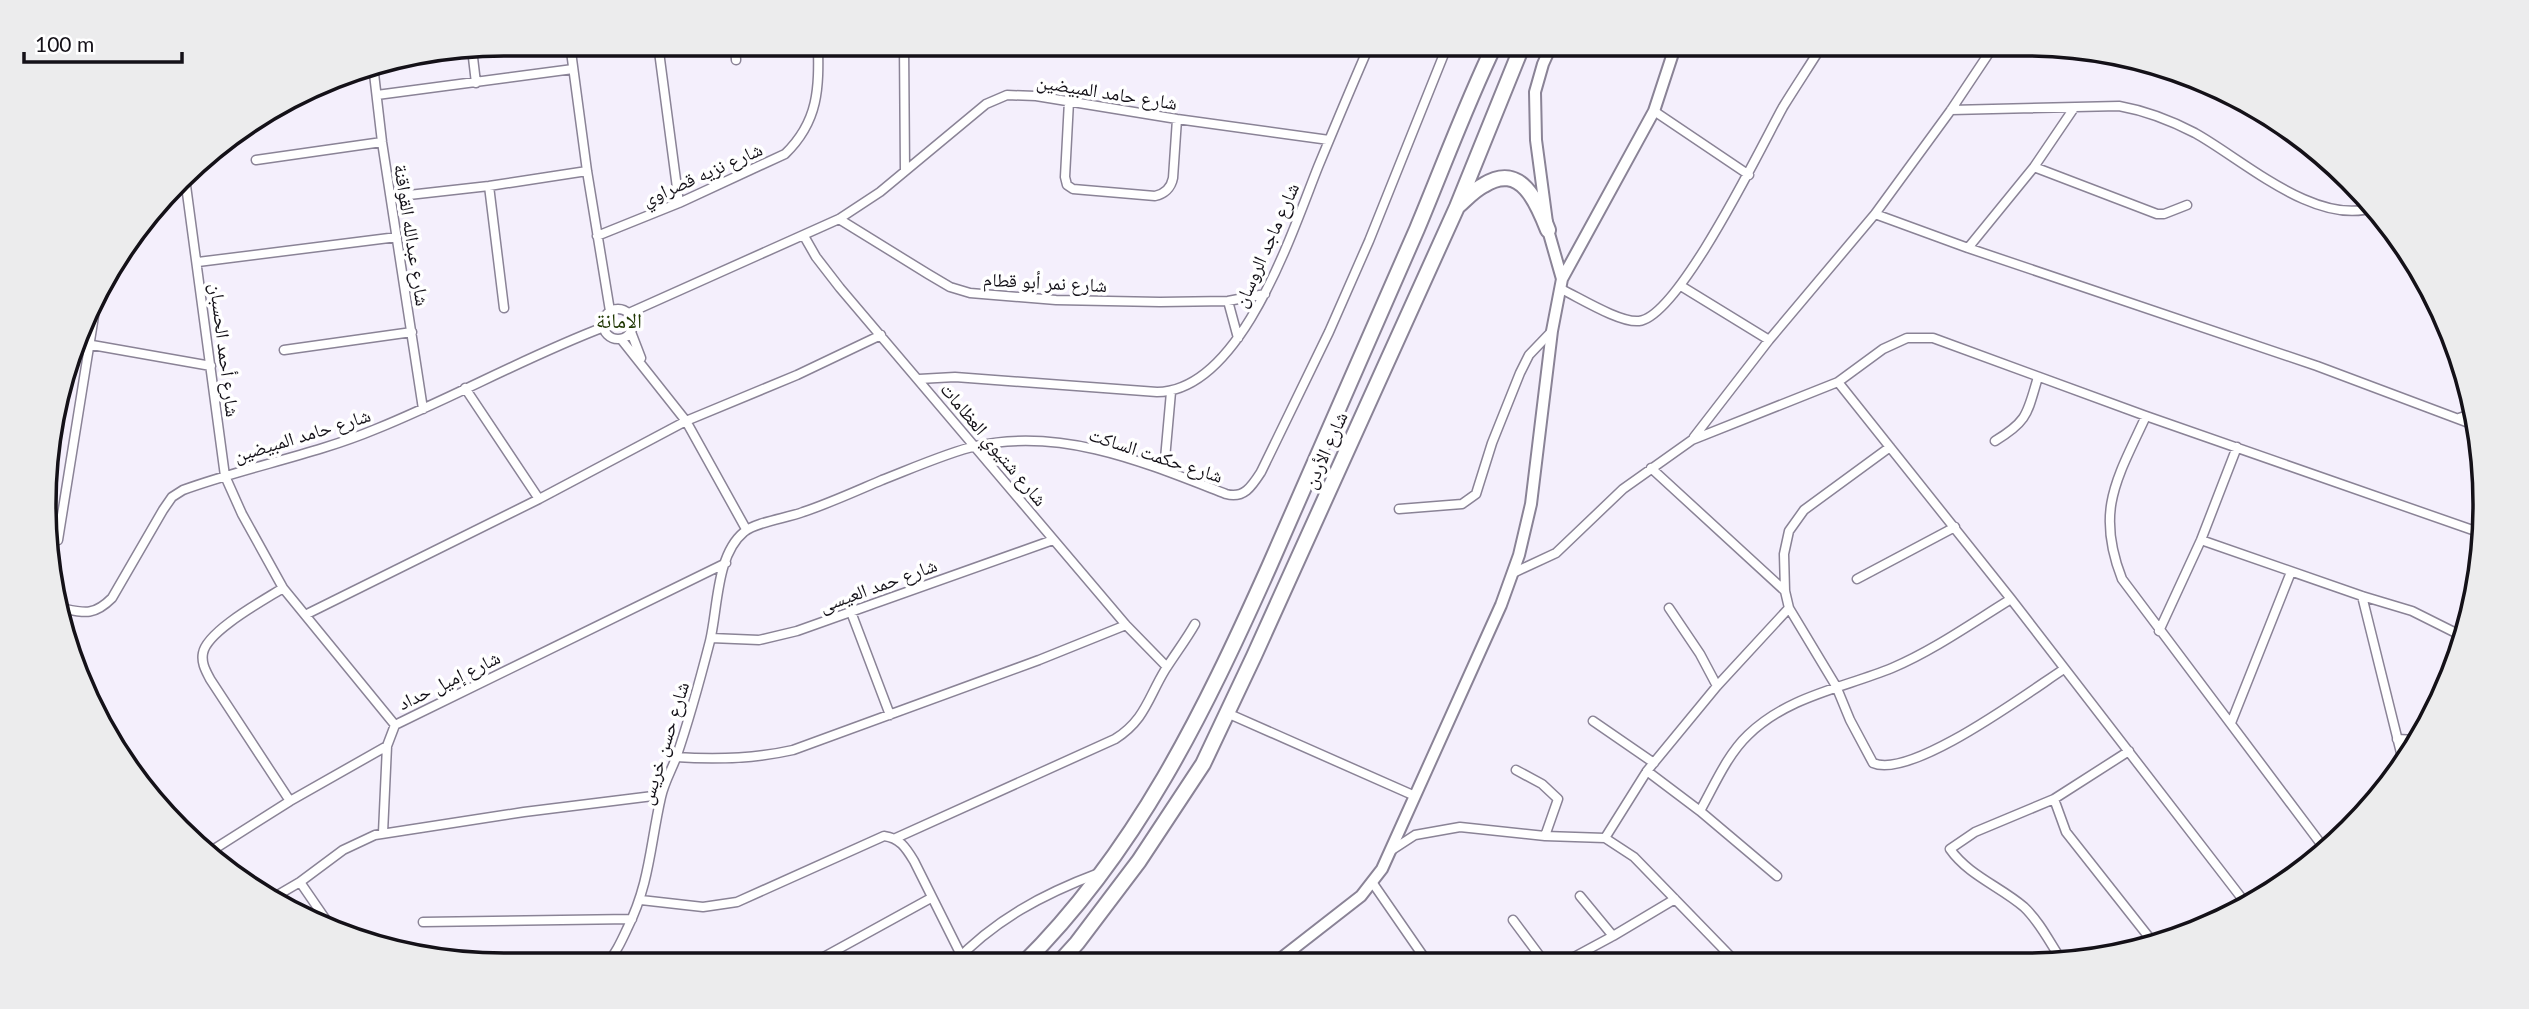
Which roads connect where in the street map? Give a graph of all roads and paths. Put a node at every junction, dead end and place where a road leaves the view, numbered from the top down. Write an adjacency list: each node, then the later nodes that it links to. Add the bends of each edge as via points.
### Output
1 (571, 56): 16 (street)
2 (660, 56): 35 (street)
3 (736, 56): 15 (street)
4 (818, 56): 35 (street, شارع نزيه قصراوي, via 815,108 796,143 770,163)
5 (904, 56): 30 (street)
6 (1365, 56): 25 (street, شارع ماجد الروسان)
7 (1443, 56): 85 (street, شارع حكمت الساكت, via 1329,332 1261,472 1247,491 1234,496)
8 (1490, 56): 143 (highway, شارع الأردن, via 1233,648 1186,742)
9 (1518, 56): 37 (highway, شارع الأردن)
10 (1547, 56): 41 (street, via 1535,92)
11 (1672, 56): 23 (street)
12 (1816, 56): 31 (street)
13 (1987, 56): 22 (street)
14 (473, 57): 18 (street)
15 (736, 60)
16 (573, 69): 18 (street); 29 (street)
17 (374, 75): 19 (street, شارع عبدالله القواقنة)
18 (475, 83): 19 (street)
19 (377, 95): 26 (street, شارع عبدالله القواقنة)
20 (1069, 101): 24 (street, شارع حامد المبيضين); 24 (street, via 1065,180 1077,190 1164,193 1173,178); 30 (street, شارع حامد المبيضين, via 1018,94 997,98)
21 (2074, 108): 22 (street); 28 (street); 38 (street, via 2144,110 2197,134 2300,198 2343,209)
22 (1951, 110): 39 (street)
23 (1654, 111): 31 (street); 47 (street)
24 (1177, 119): 25 (street, شارع حامد المبيضين)
25 (1329, 139): 49 (street, شارع ماجد الروسان)
26 (382, 142): 27 (street); 34 (street, شارع عبدالله القواقنة)
27 (256, 159)
28 (2034, 167): 36 (street, via 2157,214); 45 (street)
29 (587, 171): 32 (street); 42 (street)
30 (905, 171): 40 (street, شارع حامد المبيضين)
31 (1749, 175): 48 (street)
32 (489, 186): 34 (street); 51 (street)
33 (186, 188): 46 (street, شارع أحمد الحسبان)
34 (391, 197): 44 (street, شارع عبدالله القواقنة)
35 (679, 203): 42 (street, شارع نزيه قصراوي)
36 (2187, 205)
37 (1457, 207): 41 (highway, via 1484,184 1509,178 1534,197); 117 (highway, شارع الأردن)
38 (2361, 208)
39 (1875, 214): 45 (street); 62 (street)
40 (839, 219): 43 (street, شارع حامد المبيضين); 50 (street, شارع نمر أبو قطام, via 950,287 970,293 1065,300)
41 (1548, 230): 47 (street)
42 (597, 236): 52 (street)
43 (804, 236): 53 (street, شارع حامد المبيضين); 59 (street, شارع شتيوي العظامات, via 825,269)
44 (397, 237): 46 (street); 57 (street, شارع عبدالله القواقنة)
45 (1968, 248): 76 (street)
46 (198, 262): 67 (street, شارع أحمد الحسبان)
47 (1561, 284): 48 (street, via 1620,318 1639,321 1655,314); 56 (street)
48 (1681, 286): 62 (street)
49 (1265, 294): 50 (street, شارع نمر أبو قطام); 61 (street, شارع ماجد الروسان)
50 (1228, 301): 61 (street)
51 (504, 308)
52 (610, 311): 53 (street); 55 (street)
53 (629, 313): 58 (street, via 634,324)
54 (93, 327): 64 (street)
55 (604, 327): 60 (street, via 610,336); 71 (street, شارع حامد المبيضين)
56 (1552, 331): 88 (street, via 1529,355 1510,393 1476,495 1462,504); 97 (street, via 1531,504)
57 (412, 332): 65 (street); 73 (street, شارع عبدالله القواقنة)
58 (631, 332): 60 (street); 66 (street)
59 (881, 335): 69 (street, شارع شتيوي العظامات); 78 (street)
60 (621, 339): 66 (street)
61 (1238, 339): 72 (street, شارع ماجد الروسان, via 1199,379)
62 (1769, 340): 79 (street)
63 (86, 344): 64 (street)
64 (90, 345): 67 (street); 92 (street)
65 (284, 350)
66 (643, 364): 78 (street)
67 (211, 366): 86 (street, شارع أحمد الحسبان)
68 (2038, 377): 70 (street, via 1933,338 1919,337 1883,349); 74 (street); 80 (street, via 2023,421)
69 (919, 379): 72 (street); 81 (street, شارع شتيوي العظامات)
70 (1838, 382): 79 (street); 82 (street)
71 (465, 388): 73 (street, شارع حامد المبيضين); 87 (street)
72 (1171, 392): 85 (street)
73 (423, 409): 86 (street, شارع حامد المبيضين, via 373,430)
74 (2146, 416): 83 (street); 110 (street, via 2114,491 2108,528 2122,579)
75 (2464, 417): 76 (street)
76 (2459, 418): 77 (street)
77 (2465, 420)
78 (686, 421): 87 (street); 90 (street)
79 (1692, 440): 84 (street)
80 (1995, 441)
81 (975, 446): 85 (street, شارع حكمت الساكت, via 1049,440 1086,446); 90 (street, شارع حكمت الساكت); 93 (street, شارع شتيوي العظامات)
82 (1890, 447): 89 (street); 100 (street, via 1796,518 1785,542)
83 (2237, 447): 91 (street); 94 (street)
84 (1651, 468): 97 (street, via 1605,504 1556,553); 100 (street)
85 (1164, 470)
86 (225, 476): 99 (street, شارع أحمد الحسبان); 105 (street, شارع حامد المبيضين, via 172,497 104,606 91,613)
87 (539, 499): 107 (street)
88 (1399, 509)
89 (1955, 527): 98 (street); 102 (street)
90 (746, 530): 95 (street, شارع حسن خريس, via 733,543)
91 (2472, 530)
92 (58, 540)
93 (1053, 540): 106 (street, شارع حمد العيسى); 109 (street, شارع شتيوي العظامات)
94 (2201, 540): 96 (street); 110 (street)
95 (726, 562): 112 (street, شارع حسن خريس); 121 (street, شارع إميل حداد)
96 (2291, 572): 101 (street); 120 (street)
97 (1513, 573): 132 (street)
98 (1857, 579)
99 (283, 588): 107 (street, شارع أحمد الحسبان); 134 (street, via 211,639 202,656 210,679)
100 (1785, 591): 104 (street)
101 (2362, 596): 111 (street, via 2412,611); 122 (street)
102 (2011, 599): 114 (street); 116 (street, via 1916,656)
103 (1669, 608): 115 (street)
104 (1789, 608): 115 (street); 116 (street)
105 (69, 609)
106 (851, 612): 112 (street, شارع حمد العيسى, via 759,640); 118 (street)
107 (307, 614): 121 (street, شارع أحمد الحسبان)
108 (1195, 624): 113 (street)
109 (1126, 625): 113 (street, شارع شتيوي العظامات); 118 (street)
110 (2159, 631): 120 (street)
111 (2454, 632)
112 (710, 638): 127 (street, شارع حسن خريس)
113 (1167, 667): 138 (street, via 1135,724 1115,739)
114 (2064, 669): 116 (street, via 1924,756 1886,766 1873,763); 126 (street)
115 (1717, 686): 128 (street)
116 (1836, 686): 135 (street, via 1794,704 1746,736)
117 (1227, 713): 132 (street); 165 (highway, شارع الأردن, via 1203,764 1139,861)
118 (890, 715): 127 (street, via 824,740 759,757)
119 (1593, 721): 128 (street)
120 (2231, 723): 140 (street)
121 (395, 725): 124 (street, شارع إميل حداد)
122 (2397, 739): 123 (street); 125 (street)
123 (2406, 739)
124 (387, 746): 134 (street); 136 (street, شارع إميل حداد)
125 (2400, 750)
126 (2129, 751): 133 (street); 150 (street)
127 (676, 757): 131 (street, شارع حسن خريس)
128 (1654, 763): 130 (street)
129 (1516, 770): 137 (street, via 1558,799)
130 (1647, 771): 135 (street); 139 (street)
131 (661, 795): 136 (street); 152 (street, شارع حسن خريس)
132 (1415, 796): 142 (street)
133 (2054, 799): 158 (street, via 2066,832); 159 (street, via 1975,832 1950,849 1971,870 2023,906)
134 (290, 801): 141 (street)
135 (1700, 811): 144 (street)
136 (383, 833): 145 (street, via 343,850)
137 (1545, 836): 139 (street); 142 (street, via 1443,828 1415,835)
138 (897, 838): 149 (street); 152 (street, via 884,836 737,902 703,907)
139 (1605, 838): 151 (street, via 1634,857)
140 (2320, 842)
141 (216, 848)
142 (1392, 850): 146 (street)
143 (1105, 871): 163 (street, via 1025,905); 164 (highway, شارع الأردن)
144 (1777, 876)
145 (300, 882): 147 (street); 153 (street)
146 (1372, 883): 166 (street); 167 (street)
147 (281, 893)
148 (1580, 896): 157 (street)
149 (931, 898): 161 (street); 162 (street)
150 (2240, 898)
151 (1675, 899): 157 (street); 170 (street)
152 (641, 900): 154 (street, شارع حسن خريس)
153 (322, 914)
154 (632, 919): 156 (street); 160 (street, شارع حسن خريس)
155 (1513, 920): 168 (street)
156 (424, 922)
157 (1613, 936): 169 (street)
158 (2148, 936)
159 (2056, 952)
160 (614, 953)
161 (831, 953)
162 (960, 953)
163 (963, 953)
164 (1033, 953)
165 (1067, 953)
166 (1288, 953)
167 (1421, 953)
168 (1538, 953)
169 (1580, 953)
170 (1727, 953)

